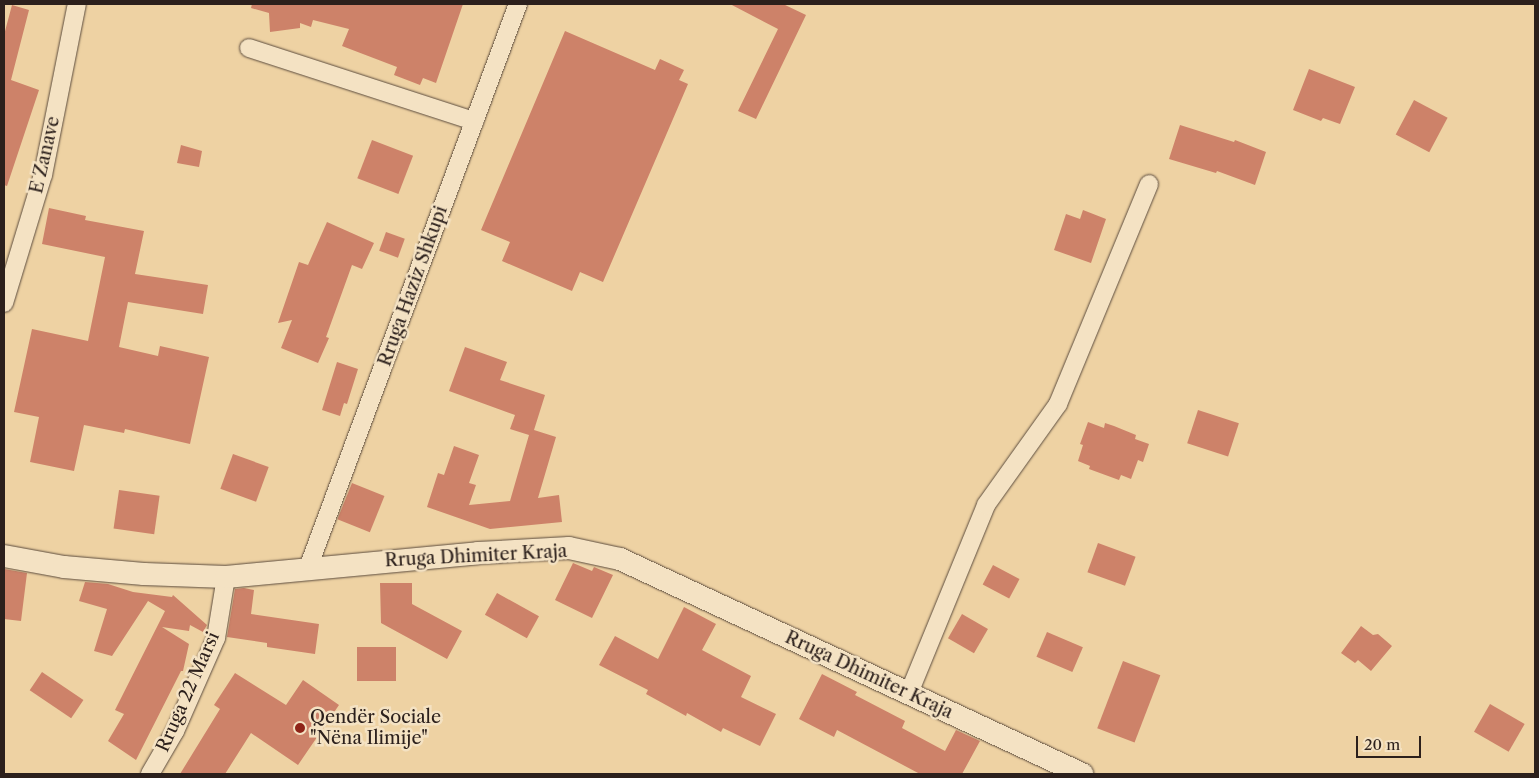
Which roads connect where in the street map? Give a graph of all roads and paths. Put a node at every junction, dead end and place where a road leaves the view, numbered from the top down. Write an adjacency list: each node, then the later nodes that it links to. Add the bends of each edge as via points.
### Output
1 (78, 4): 6 (street, E Zanave, via 43,175)
2 (518, 4): 4 (street, Rruga Haziz Shkupi)
3 (250, 48): 4 (street)
4 (474, 121): 8 (street, Rruga Haziz Shkupi)
5 (1149, 184): 10 (street, via 1058,404 986,505)
6 (4, 304)
7 (4, 556): 9 (street, Rruga Dhimiter Kraja, via 64,567)
8 (308, 568): 9 (street, Rruga Dhimiter Kraja); 10 (street, Rruga Dhimiter Kraja, via 569,548 620,559)
9 (226, 578): 11 (street, Rruga 22 Marsi, via 216,638 175,731)
10 (909, 693): 12 (street, Rruga Dhimiter Kraja)
11 (150, 774)
12 (1082, 774)

